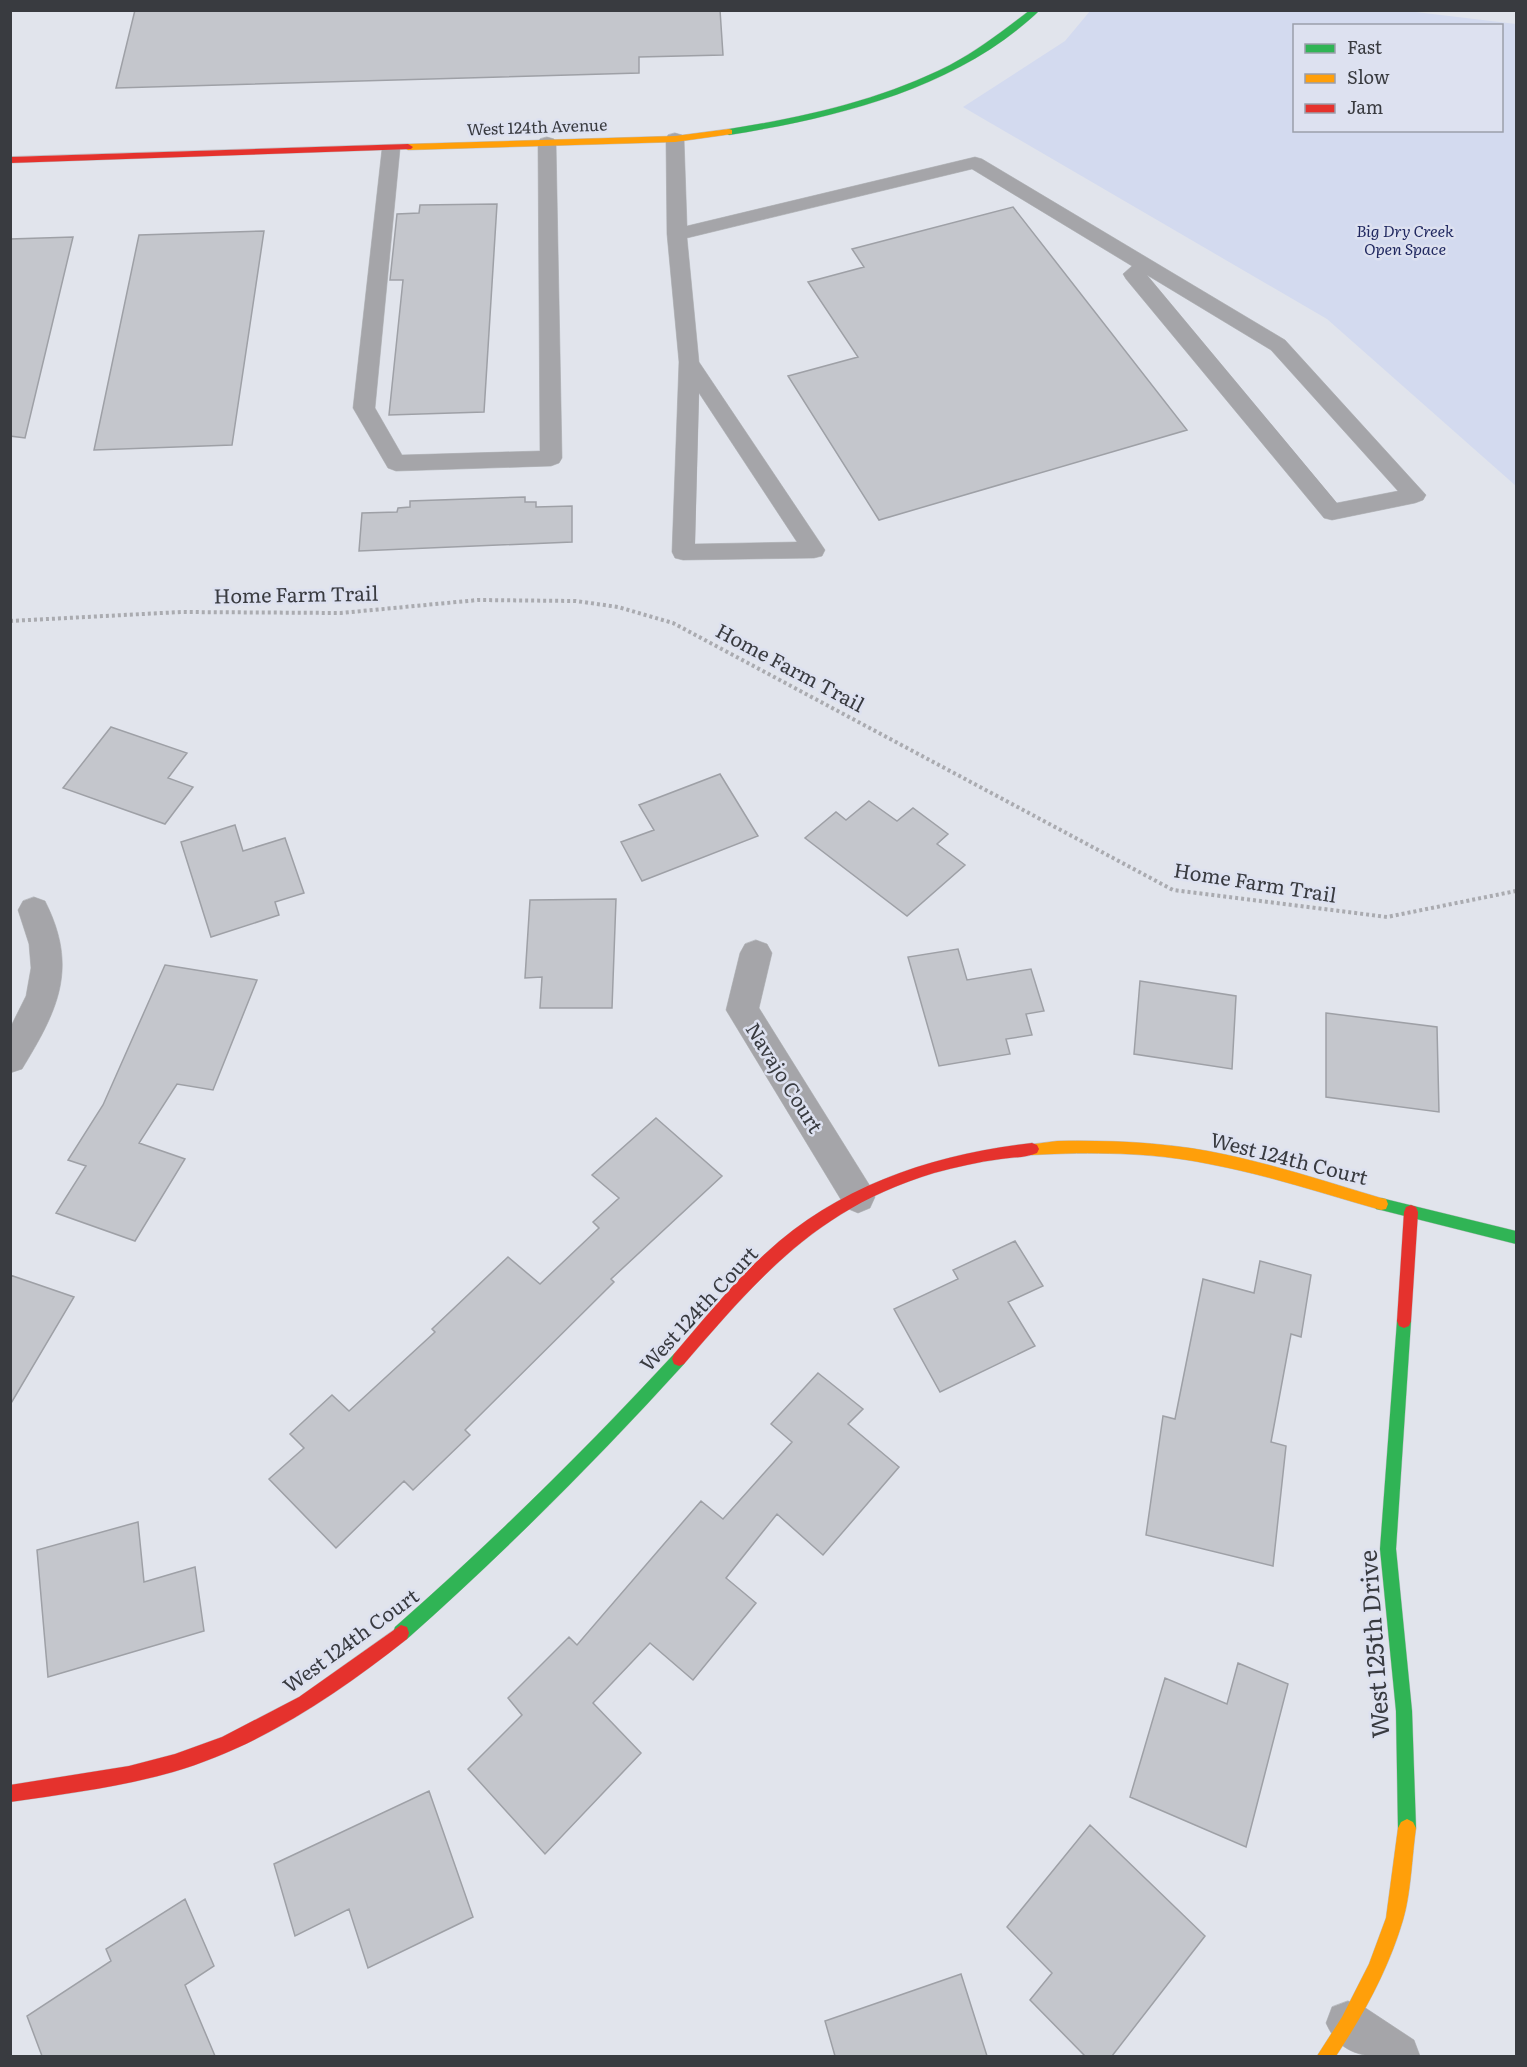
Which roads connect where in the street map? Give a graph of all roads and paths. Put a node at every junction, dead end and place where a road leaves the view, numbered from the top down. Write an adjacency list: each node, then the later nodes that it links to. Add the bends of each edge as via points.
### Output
1 (1036, 10): 2 (street, West 124th Avenue, via 991,46 963,62 874,101 788,124)
2 (675, 139): 3 (street, West 124th Avenue); 6 (lane)
3 (547, 143): 4 (street, West 124th Avenue); 4 (lane, via 551,458 444,462 396,463 364,408)
4 (391, 148): 5 (street, West 124th Avenue)
5 (10, 160)
6 (677, 234): 7 (lane, via 975,163); 8 (lane)
7 (1147, 267): 7 (lane, via 1278,345 1415,495 1332,512 1133,274)
8 (689, 362): 8 (lane, via 683,552 814,550 748,451)
9 (10, 621): 10 (path, Home Farm Trail, via 181,612 341,613 478,600 576,601 618,607 673,623 1173,890 1387,917)
10 (1516, 891)
11 (34, 910): 13 (street, via 47,955 45,982)
12 (756, 953): 14 (street, Navajo Court, via 742,1010)
13 (10, 1059)
14 (858, 1197): 15 (street, West 124th Court, via 930,1169 980,1155 1078,1146 1145,1148 1230,1161); 17 (street, West 124th Court, via 788,1243 651,1389 426,1612 353,1668 252,1733 193,1757 126,1776)
15 (1411, 1212): 16 (street, West 124th Court); 18 (street, West 125th Drive, via 1388,1549 1404,1711 1407,1831 1395,1918 1376,1969)
16 (1516, 1238)
17 (10, 1794)
18 (1337, 2040): 19 (street)
19 (1398, 2056)

